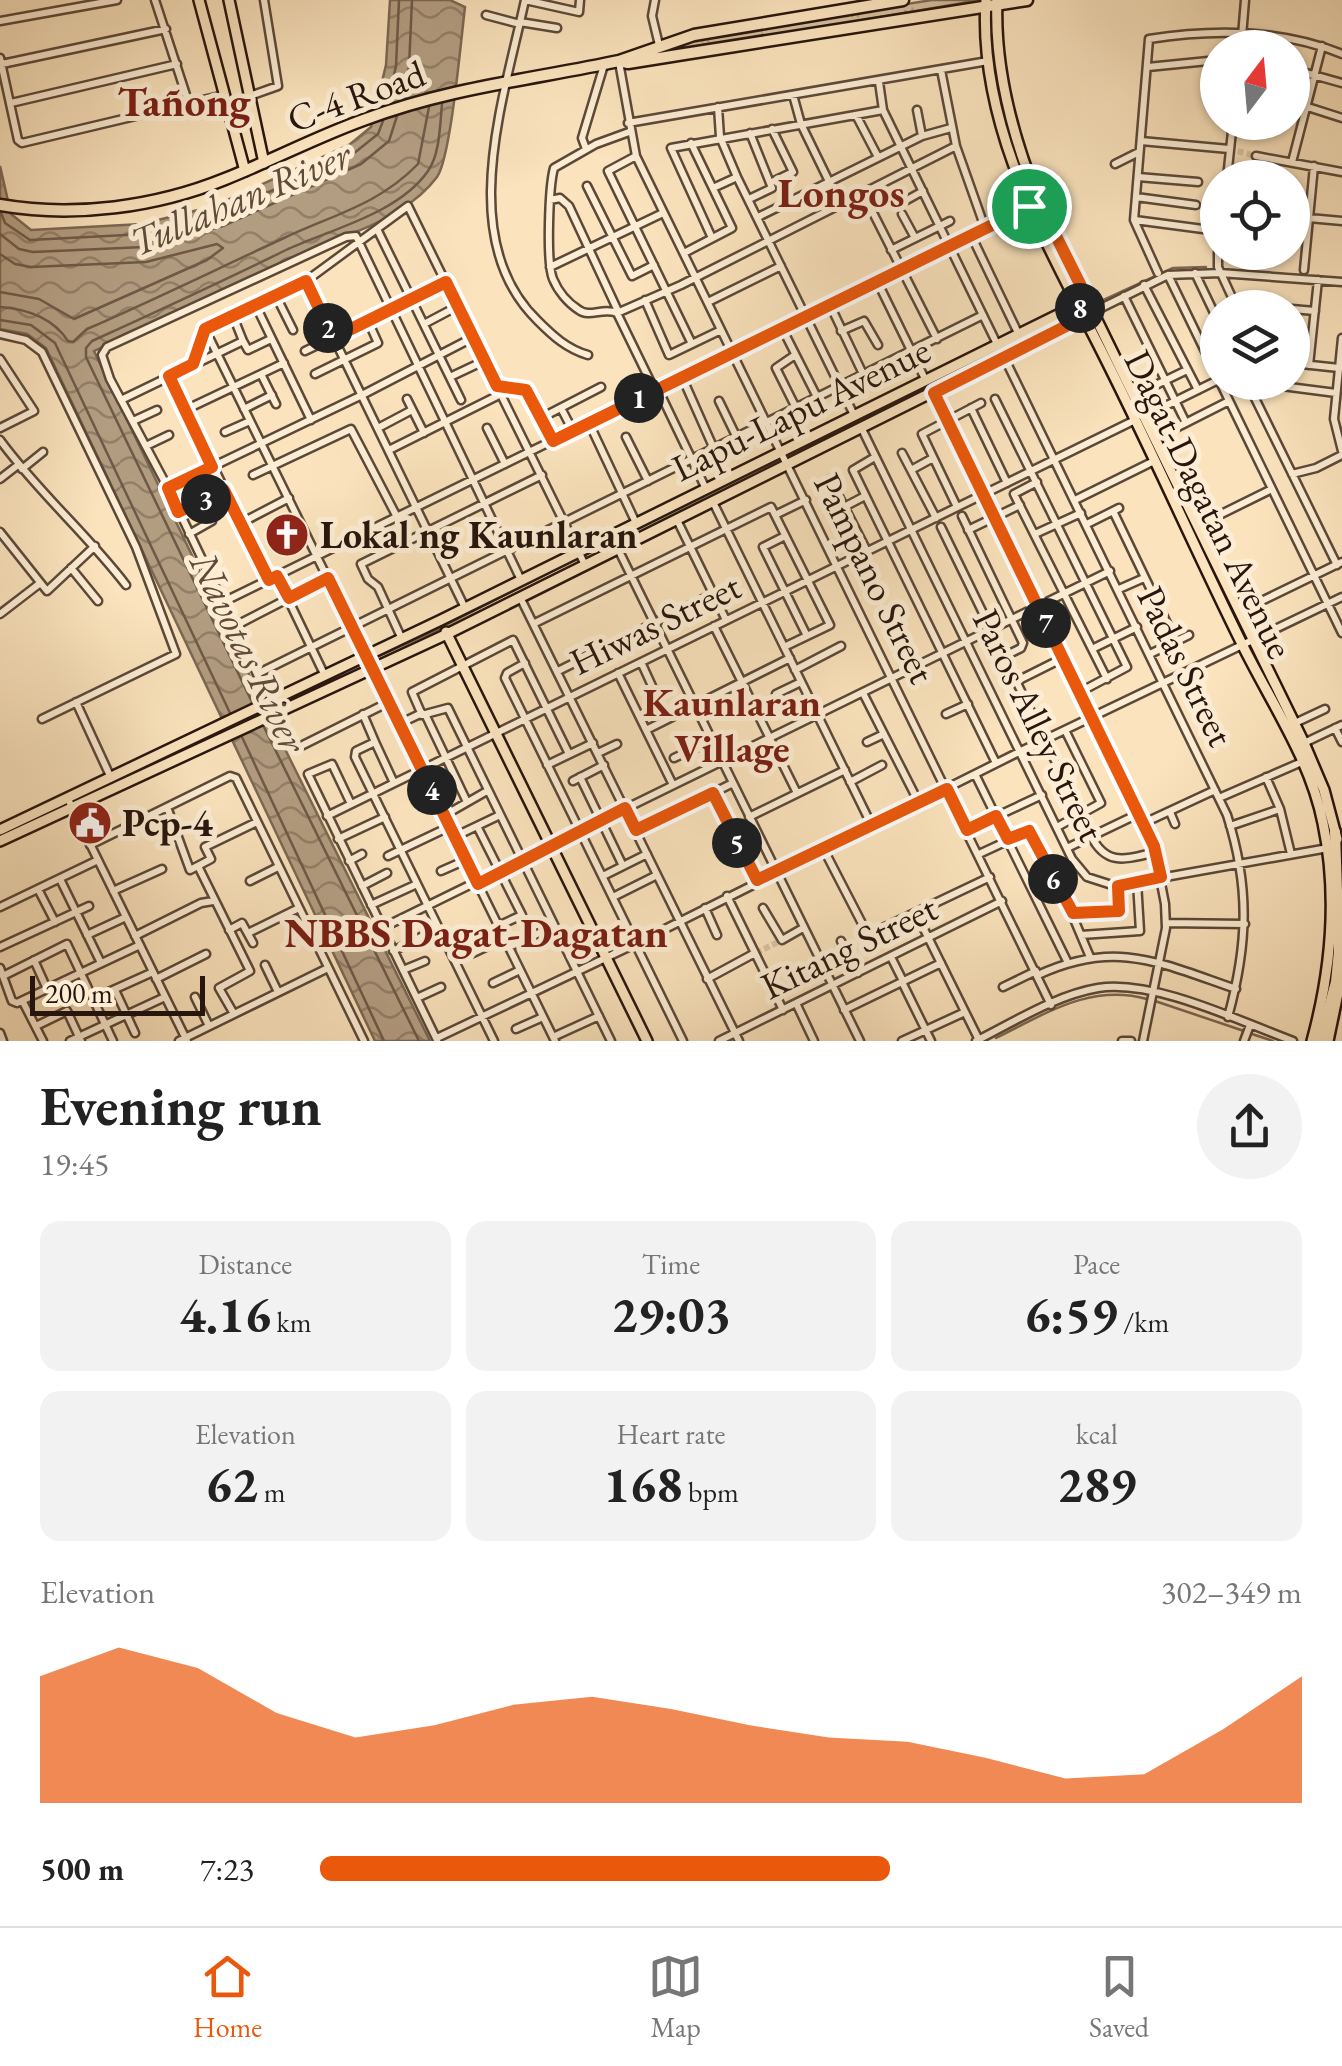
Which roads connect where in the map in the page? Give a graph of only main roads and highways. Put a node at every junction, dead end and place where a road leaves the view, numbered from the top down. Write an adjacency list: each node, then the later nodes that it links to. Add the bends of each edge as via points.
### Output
1 (199, 0): 8 (main road)
2 (229, 0): 7 (main road)
3 (903, 0): 6 (highway, C-4 Road, via 720,30)
4 (1027, 0): 5 (highway, C-4 Road)
5 (991, 3): 6 (highway, C-4 Road); 9 (main road, Dagat-Dagatan Avenue); 9 (main road, Dagat-Dagatan Avenue, via 988,61 1004,138)
6 (619, 61): 7 (highway, C-4 Road, via 453,92 364,119)
7 (264, 163): 8 (highway, C-4 Road)
8 (245, 171): 10 (highway, C-4 Road, via 133,204 74,210)
9 (1034, 204): 11 (main road, Dagat-Dagatan Avenue); 12 (main road, Dagat-Dagatan Avenue)
10 (5, 206)
11 (1088, 300): 12 (main road, Lapu-Lapu Avenue); 13 (main road, Dagat-Dagatan Avenue)
12 (1078, 305): 14 (main road, Dagat-Dagatan Avenue); 16 (main road, Lapu-Lapu Avenue)
13 (1094, 311): 14 (main road, Lapu-Lapu Avenue); 15 (main road, Dagat-Dagatan Avenue)
14 (1084, 317): 15 (main road, Dagat-Dagatan Avenue); 17 (main road, Lapu-Lapu Avenue)
15 (1140, 418): 21 (main road, Dagat-Dagatan Avenue, via 1243,646); 21 (main road, Dagat-Dagatan Avenue, via 1156,438)
16 (674, 504): 17 (main road); 18 (main road, Lapu-Lapu Avenue)
17 (679, 519): 18 (main road, Lapu-Lapu Avenue)
18 (582, 558): 19 (main road, Lapu-Lapu Avenue); 20 (main road, Lapu-Lapu Avenue)
19 (441, 620): 20 (main road); 22 (main road, Lapu-Lapu Avenue, via 271,697)
20 (447, 634): 22 (main road, Lapu-Lapu Avenue); 31 (main road)
21 (1273, 691): 25 (main road, Dagat-Dagatan Avenue, via 1304,743); 27 (main road, Dagat-Dagatan Avenue)
22 (114, 783): 23 (main road, Lapu-Lapu Avenue)
23 (70, 803): 24 (main road, Lapu-Lapu Avenue); 26 (main road, Lapu-Lapu Avenue)
24 (0, 830)
25 (1336, 832): 27 (main road, Dagat-Dagatan Avenue); 30 (highway, via 1336,982)
26 (0, 840)
27 (1336, 846): 28 (main road, Dagat-Dagatan Avenue); 30 (main road, Dagat-Dagatan Avenue, via 1330,950)
28 (1342, 876)
29 (1342, 974): 32 (main road)
30 (1314, 1040)
31 (647, 1041)
32 (1328, 1041)

